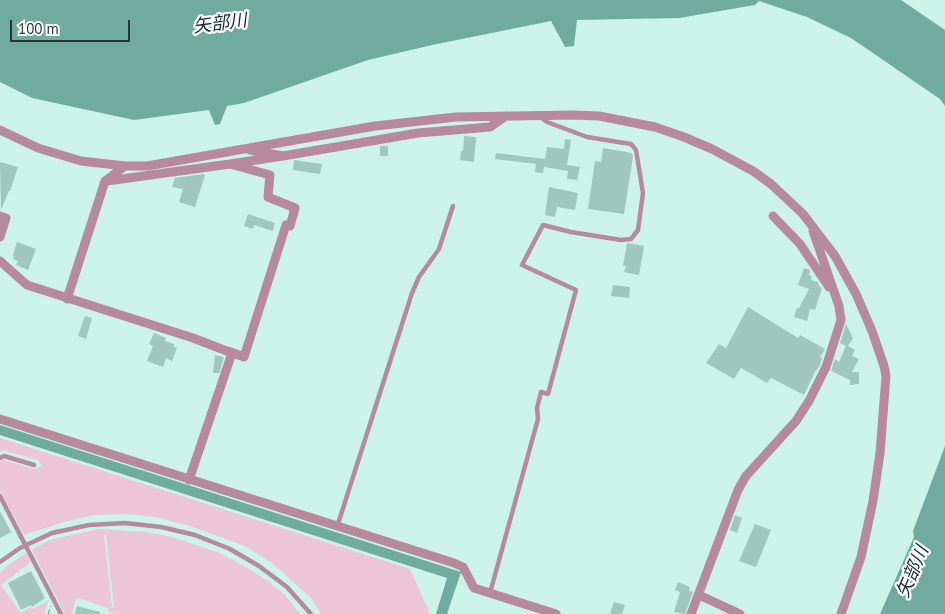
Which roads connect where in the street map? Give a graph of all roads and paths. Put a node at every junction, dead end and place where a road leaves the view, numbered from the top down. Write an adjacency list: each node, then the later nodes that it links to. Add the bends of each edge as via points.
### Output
1 (507, 116): 2 (street); 4 (street, via 456,117 375,126); 5 (street, via 490,127 418,133)
2 (538, 116): 12 (street, via 599,116 655,127 684,137 753,171); 26 (lane, via 587,137 631,144 636,150 643,193 638,230 631,239 571,232 544,224 522,265 576,290 548,394 541,392 538,419)
3 (0, 130): 7 (street, via 59,156)
4 (244, 149): 5 (street); 7 (street, via 147,166)
5 (283, 156): 6 (street)
6 (230, 164): 8 (street); 17 (street, via 270,175 268,197 295,208 290,226 286,225 244,357)
7 (125, 166): 8 (street)
8 (105, 181): 16 (street)
9 (453, 206): 23 (lane, via 442,241 412,292)
10 (0, 216): 13 (street, via 6,218)
11 (773, 216): 15 (street, via 800,244)
12 (809, 220): 15 (street); 33 (street, via 835,256 856,294 872,330 886,376 873,501 861,557)
13 (0, 236)
14 (0, 261): 16 (street, via 27,285)
15 (836, 297): 27 (street, via 841,320 826,367 796,421 746,476 738,490)
16 (67, 299): 17 (street)
17 (228, 352): 21 (street, via 232,353)
18 (0, 419): 21 (street)
19 (0, 458): 20 (lane, via 4,456)
20 (34, 465)
21 (189, 480): 23 (street)
22 (0, 496): 24 (lane)
23 (337, 527): 26 (street, via 463,567 474,588)
24 (25, 545): 25 (lane); 28 (lane); 29 (lane, via 52,533 89,525 125,523 195,535 230,549 259,566 287,587)
25 (0, 562)
26 (490, 593): 30 (street)
27 (699, 595): 31 (street); 32 (street)
28 (61, 614)
29 (311, 614)
30 (556, 614)
31 (691, 614)
32 (740, 614)
33 (841, 614)

